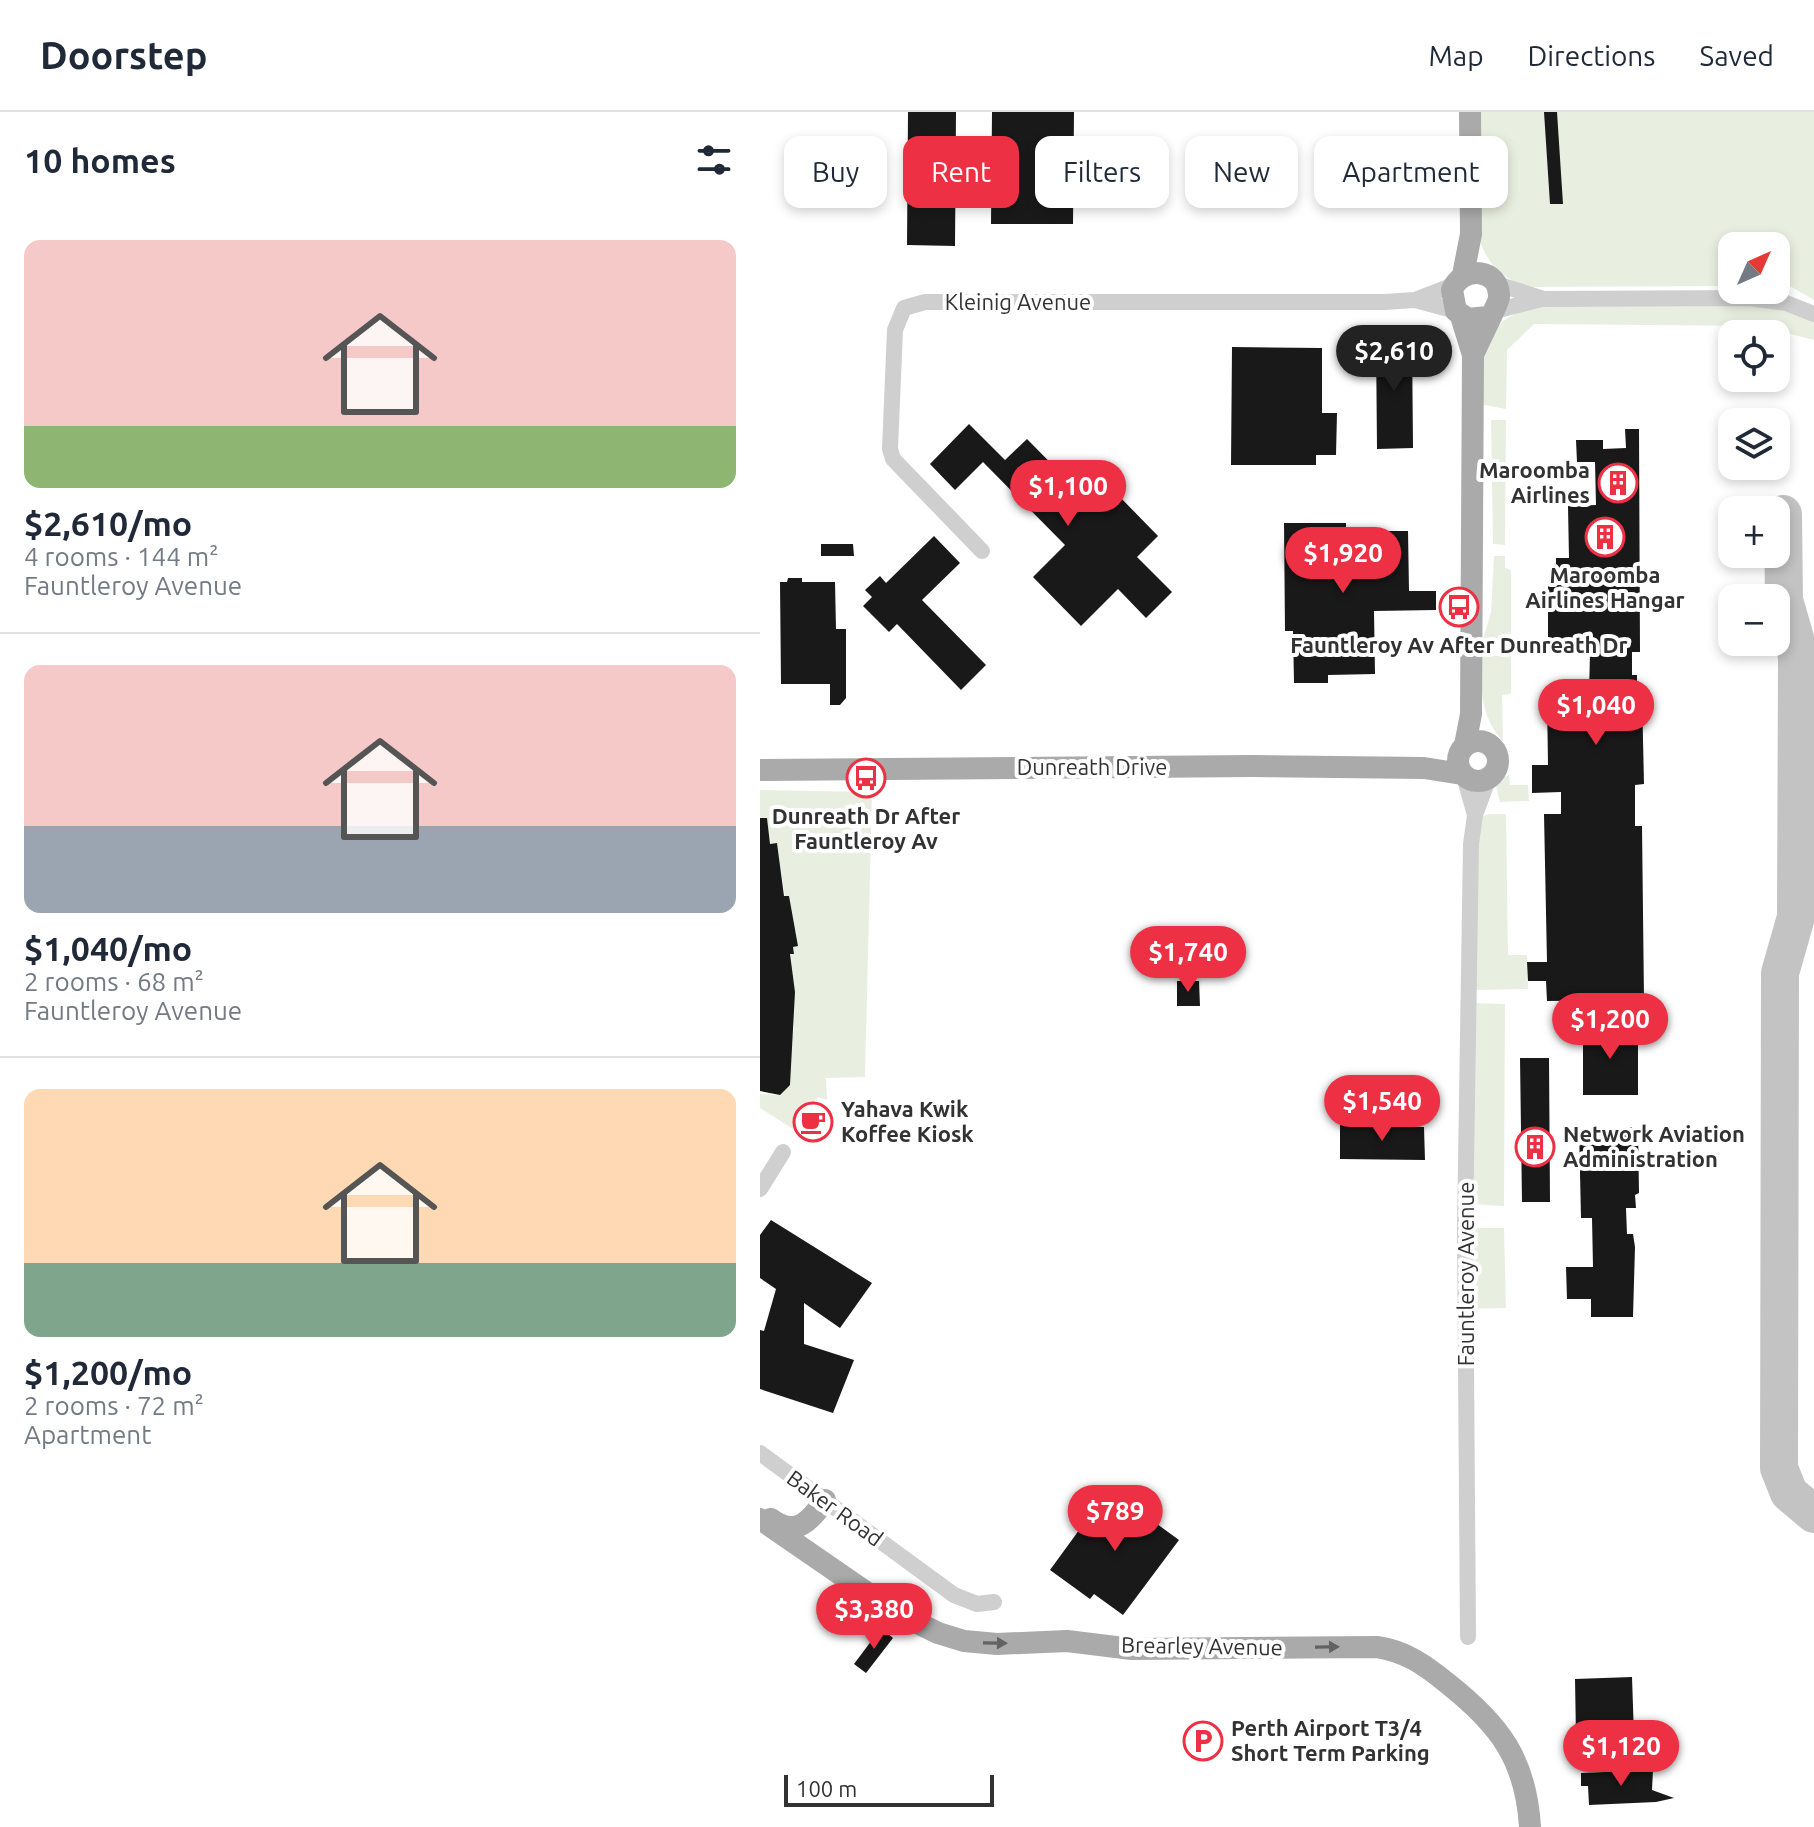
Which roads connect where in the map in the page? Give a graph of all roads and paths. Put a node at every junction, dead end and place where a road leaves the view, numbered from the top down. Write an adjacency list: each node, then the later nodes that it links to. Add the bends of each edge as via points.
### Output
1 (1470, 112): 2 (main road)
2 (1471, 234): 3 (main road); 4 (main road)
3 (1458, 280): 4 (main road, via 1475,272); 6 (street, Kleinig Avenue); 7 (main road, via 1451,296)
4 (1492, 280): 5 (street); 8 (main road, via 1500,296)
5 (1542, 299): 8 (street); 9 (street, via 1749,298)
6 (1415, 300): 7 (street, Kleinig Avenue); 11 (street, Kleinig Avenue, via 925,302 904,308 895,330 893,459)
7 (1458, 313): 8 (main road, via 1475,321); 10 (main road, Fauntleroy Avenue)
8 (1492, 314): 10 (main road, Fauntleroy Avenue)
9 (1814, 314)
10 (1473, 355): 12 (main road, Fauntleroy Avenue)
11 (982, 551)
12 (1467, 758): 13 (main road, Dunreath Drive, via 1424,768); 14 (main road, via 1473,780); 14 (main road, via 1496,750 1499,761); 15 (street, Fauntleroy Avenue)
13 (760, 770)
14 (1488, 780): 15 (street, Fauntleroy Avenue)
15 (1475, 815): 23 (street, Fauntleroy Avenue, via 1465,1228)
16 (783, 1152): 17 (street)
17 (760, 1189)
18 (760, 1453): 19 (street, Baker Road)
19 (825, 1500): 20 (main road, via 813,1518 798,1527 778,1525); 22 (street, Baker Road, via 954,1595 977,1604)
20 (760, 1512)
21 (760, 1519): 24 (main road, Brearley Avenue, one-way to 24, via 895,1612 964,1641 1067,1641 1132,1649 1377,1647 1402,1652 1438,1675 1496,1726 1520,1771)
22 (994, 1602)
23 (1468, 1637)
24 (1530, 1827)

